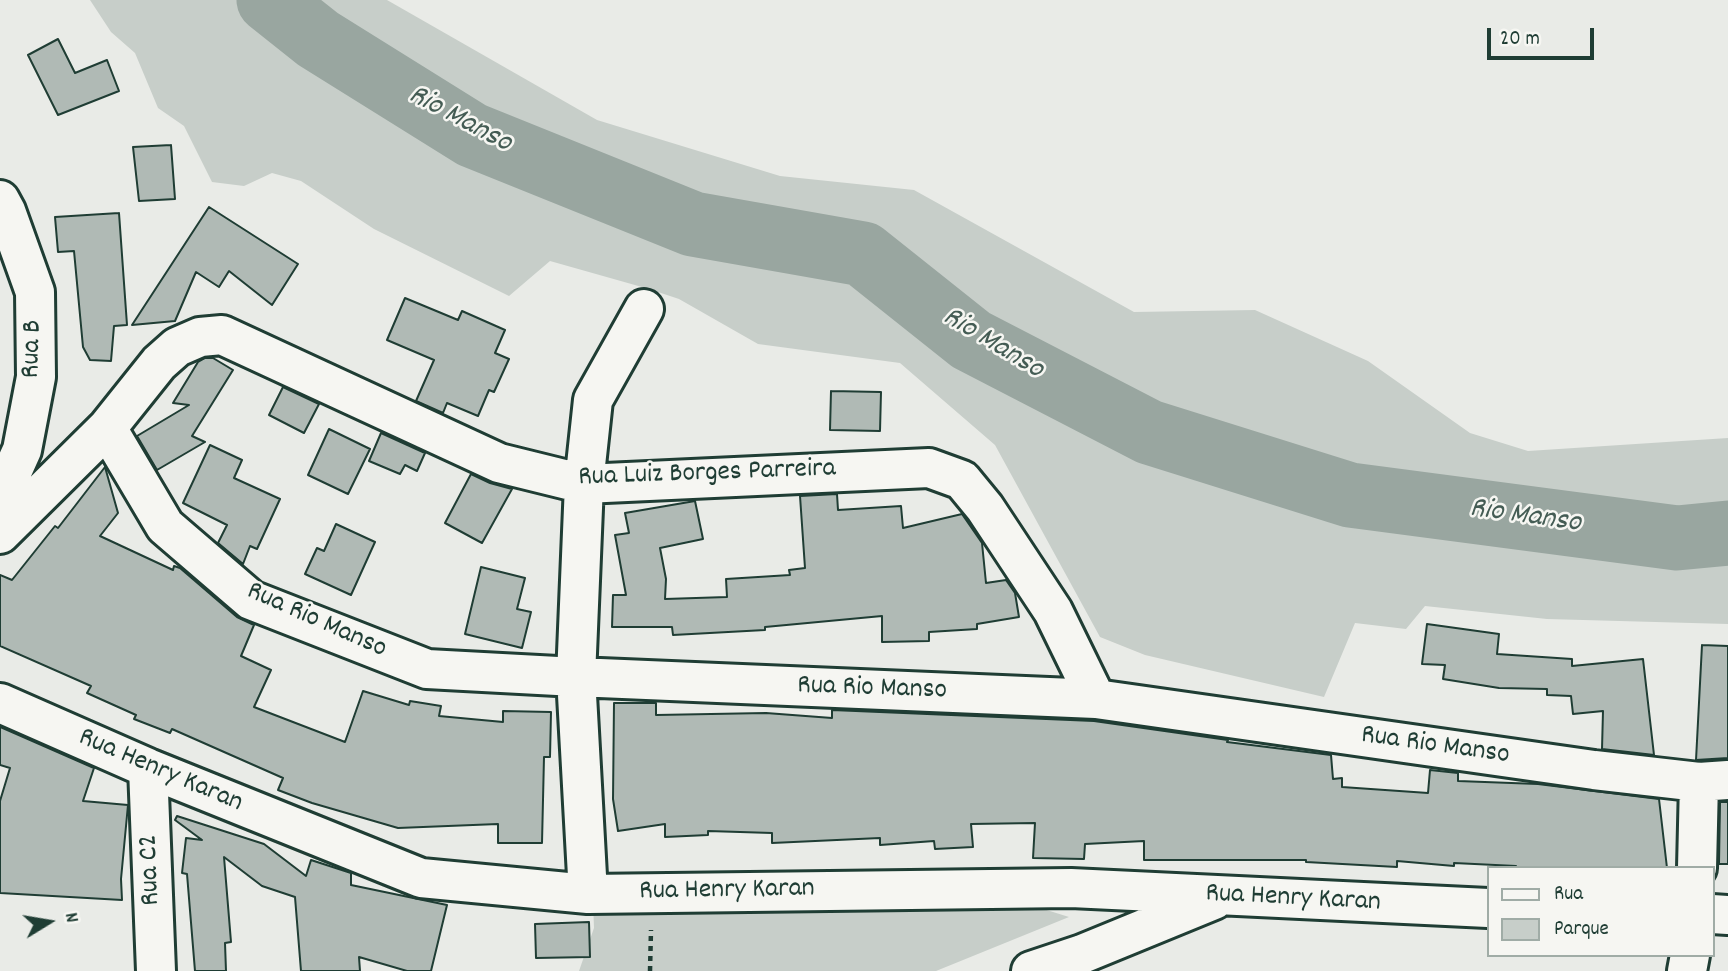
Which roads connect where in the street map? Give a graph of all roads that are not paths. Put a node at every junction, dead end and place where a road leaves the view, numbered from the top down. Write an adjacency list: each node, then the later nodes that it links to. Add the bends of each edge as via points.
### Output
1 (0, 200): 5 (street, Rua B, via 35,292 36,377 22,450)
2 (645, 309): 4 (street, via 593,400)
3 (107, 428): 4 (street, Rua Luiz Borges Parreira, via 177,347 200,337 222,335 499,463); 6 (street); 7 (street, Rua Rio Manso, via 165,526 251,600 427,669)
4 (584, 484): 7 (street); 8 (street, Rua Luiz Borges Parreira, via 929,468 962,480 1053,611)
5 (0, 499)
6 (0, 534)
7 (576, 677): 8 (street, Rua Rio Manso); 13 (street)
8 (1096, 699): 11 (street, Rua Rio Manso, via 1594,770)
9 (0, 703): 10 (street, Rua Henry Karan)
10 (148, 768): 13 (street, Rua Henry Karan, via 421,878); 16 (street, Rua C2)
11 (1714, 781): 12 (street)
12 (1698, 866)
13 (589, 894): 14 (street, Rua Henry Karan, via 1071,888)
14 (1222, 897): 15 (street, Rua Henry Karan); 17 (street)
15 (1486, 908)
16 (156, 971)
17 (1031, 971)

